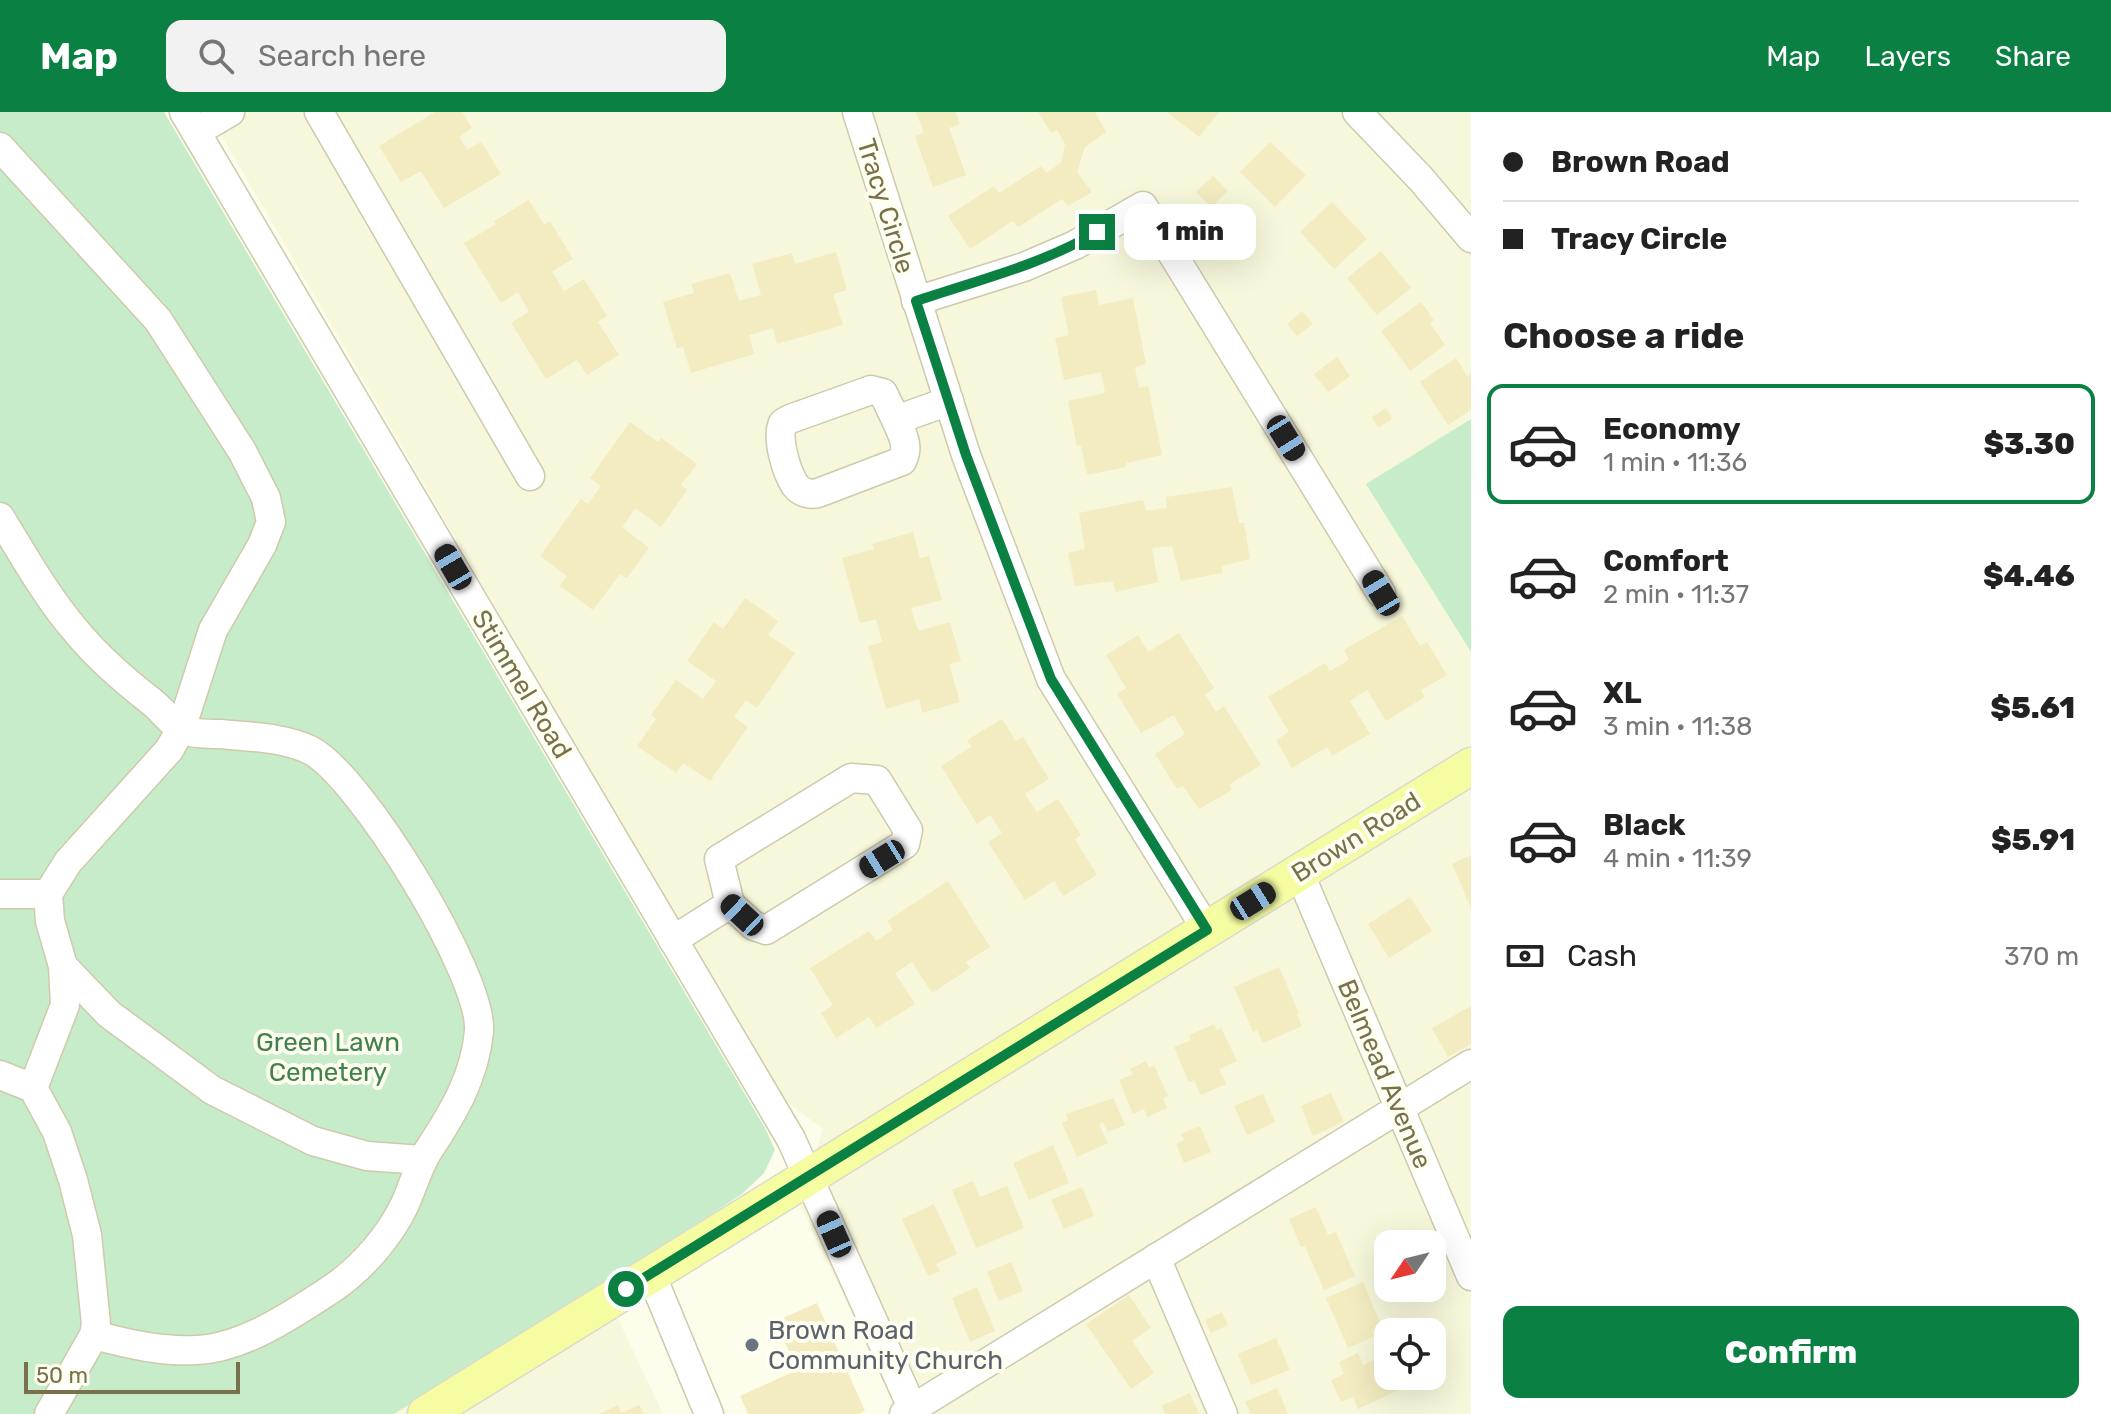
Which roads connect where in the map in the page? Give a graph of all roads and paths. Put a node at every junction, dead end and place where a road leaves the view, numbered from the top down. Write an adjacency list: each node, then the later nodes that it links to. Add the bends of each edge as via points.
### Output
1 (230, 112): 5 (street)
2 (319, 112): 11 (street)
3 (857, 112): 8 (street, Tracy Circle)
4 (1357, 112): 7 (street)
5 (190, 122): 21 (street, Stimmel Road)
6 (0, 147): 14 (street, via 158,320 266,498 271,522 213,630)
7 (1471, 238)
8 (916, 301): 9 (street, Tracy Circle); 13 (street, Tracy Circle, via 1024,267 1143,206)
9 (949, 401): 10 (street); 20 (street, Tracy Circle, via 1051,679)
10 (896, 420): 10 (street, via 883,393 871,390 783,423 779,439 795,485 818,493 902,461 906,445)
11 (530, 476)
12 (0, 517): 14 (street, via 76,632)
13 (1381, 593)
14 (181, 729): 18 (street, via 169,750 68,862); 27 (street, via 285,740 314,752 351,787 380,826 441,926 468,983 479,1028 472,1069 456,1108)
15 (1471, 766): 16 (main road, Brown Road)
16 (1299, 872): 20 (main road, Brown Road); 26 (street, Belmead Avenue)
17 (0, 894): 18 (street)
18 (48, 894): 22 (street)
19 (730, 904): 19 (street, via 766,930 905,844 908,830 877,780 851,778 719,859); 21 (street)
20 (1207, 930): 28 (main road, Brown Road)
21 (673, 940): 28 (street, Stimmel Road)
22 (63, 966): 25 (street, via 65,1005); 27 (street, via 109,1014 212,1090 313,1141 367,1156)
23 (1471, 1064): 26 (street)
24 (0, 1075): 25 (street)
25 (33, 1088): 32 (street, via 57,1132 87,1235)
26 (1400, 1109): 29 (street); 31 (street, Belmead Avenue)
27 (422, 1160): 32 (street, via 404,1207 381,1242 347,1278 296,1313 247,1338 201,1350 159,1349)
28 (808, 1176): 30 (main road, Brown Road); 33 (street, Stimmel Road)
29 (1156, 1258): 33 (street); 37 (street)
30 (651, 1274): 35 (main road, Brown Road); 36 (street)
31 (1471, 1276)
32 (94, 1335): 34 (street)
33 (910, 1412)
34 (49, 1414)
35 (426, 1414)
36 (709, 1414)
37 (1223, 1414)

